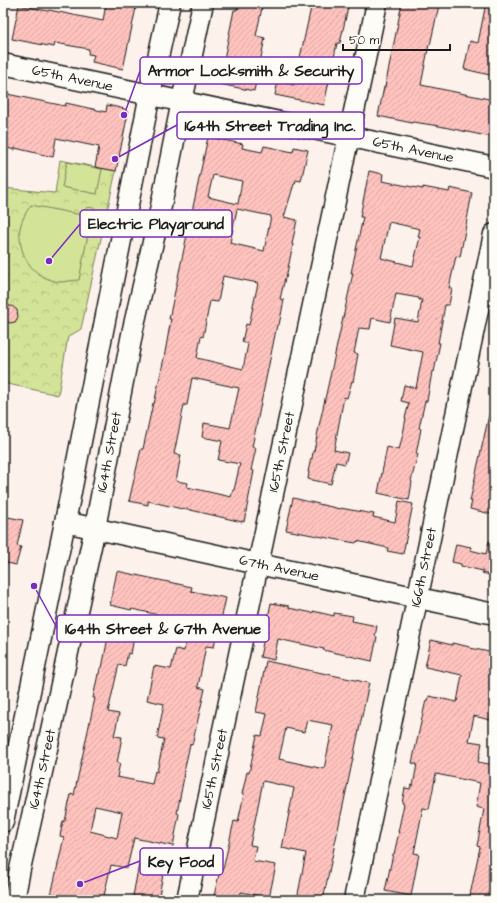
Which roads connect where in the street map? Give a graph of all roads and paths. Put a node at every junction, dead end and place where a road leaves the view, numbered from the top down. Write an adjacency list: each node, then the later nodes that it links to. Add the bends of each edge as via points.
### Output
1 (170, 3): 5 (street, 164th Street)
2 (203, 3): 6 (street, 164th Street)
3 (376, 3): 7 (street, 165th Street)
4 (3, 64): 5 (street, 65th Avenue)
5 (150, 94): 6 (street, 65th Avenue); 10 (street, 164th Street)
6 (182, 101): 7 (street, 65th Avenue); 11 (street, 164th Street, via 133,329)
7 (349, 137): 8 (street, 65th Avenue); 12 (street, 165th Street)
8 (494, 167)
9 (494, 234): 13 (street, 166th Street)
10 (65, 522): 11 (street, 67th Avenue); 15 (street, 164th Street)
11 (95, 528): 12 (street, 67th Avenue); 16 (street, 164th Street)
12 (258, 564): 13 (street, 67th Avenue); 17 (street, 165th Street)
13 (418, 598): 14 (street, 67th Avenue); 18 (street, 166th Street)
14 (494, 614)
15 (3, 822)
16 (14, 900)
17 (187, 900)
18 (354, 900)

